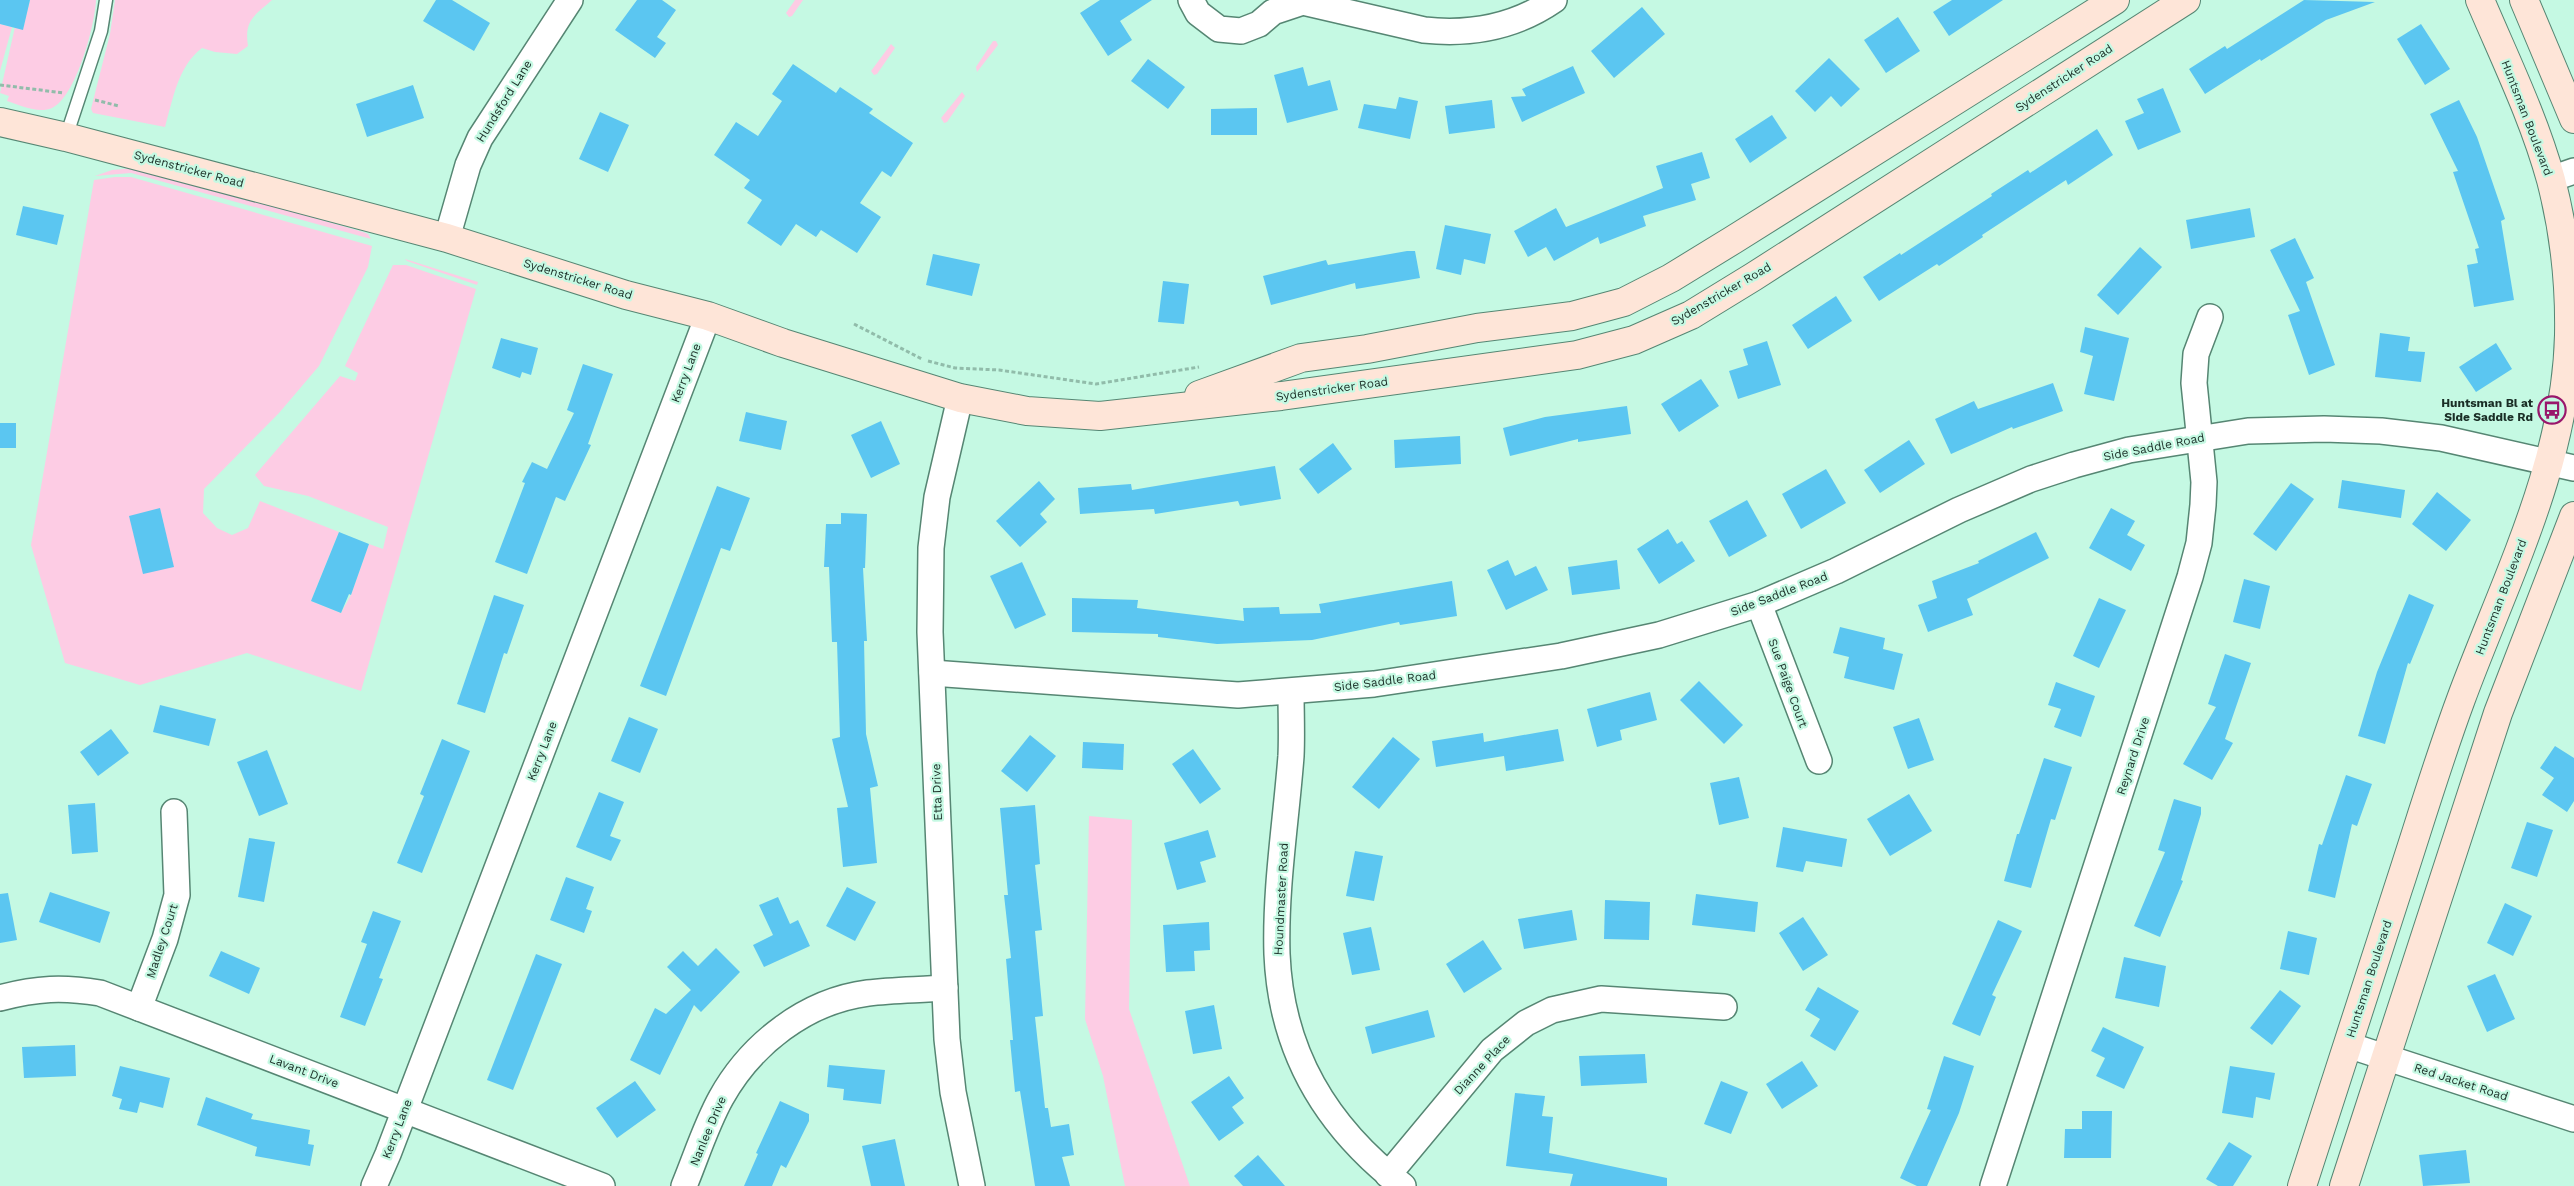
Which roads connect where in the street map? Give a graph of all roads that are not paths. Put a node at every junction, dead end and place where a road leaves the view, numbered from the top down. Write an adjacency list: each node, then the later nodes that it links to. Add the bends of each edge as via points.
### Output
1 (106, 0): 12 (lane, via 101,32)
2 (1192, 0): 8 (street, via 1198,13 1218,29 1241,32 1259,24 1273,12)
3 (1554, 0): 8 (street, via 1529,15 1499,26 1477,31 1444,32)
4 (2116, 0): 18 (main road, Sydenstricker Road, via 1733,240 1624,302 1572,316 1477,328 1301,358)
5 (2186, 0): 18 (main road, Sydenstricker Road, via 1753,277 1691,314 1634,340 1577,355 1477,370)
6 (2480, 0): 13 (main road, Huntsman Boulevard, via 2533,127)
7 (2524, 0): 10 (main road)
8 (1301, 1)
9 (560, 4): 14 (street, Hundsford Lane, via 480,138 468,164)
10 (2574, 119)
11 (0, 122): 12 (main road, Sydenstricker Road)
12 (66, 137): 14 (main road, Sydenstricker Road)
13 (2562, 175): 20 (main road, Huntsman Boulevard, via 2569,334 2561,418)
14 (447, 238): 15 (main road, Sydenstricker Road, via 626,295)
15 (708, 316): 17 (main road, Sydenstricker Road); 33 (street, Kerry Lane)
16 (2210, 317): 19 (street, Reynard Drive, via 2196,354 2194,383)
17 (960, 398): 18 (main road, Sydenstricker Road, via 1027,411 1100,416); 23 (street, Etta Drive, via 937,497 931,548)
18 (1158, 410)
19 (2200, 438): 20 (street, Side Saddle Road, via 2248,431 2381,431 2441,438); 22 (street, Side Saddle Road, via 2129,450 2031,479); 40 (street, Reynard Drive, via 2203,505 2199,543 2190,577)
20 (2562, 465): 31 (main road, Huntsman Boulevard, via 2534,512 2461,700)
21 (2574, 516): 32 (main road, via 2495,722)
22 (1759, 604): 24 (street, Side Saddle Road, via 1659,635 1561,656 1374,684); 25 (street, Sue Paige Court)
23 (932, 673): 24 (street, Side Saddle Road, via 1212,694); 27 (street, Etta Drive)
24 (1291, 692): 35 (street, Houndmaster Road, via 1291,754 1277,953 1286,1016 1305,1071 1323,1104 1346,1135)
25 (1819, 761)
26 (174, 812): 30 (street, Madley Court, via 177,895 165,939)
27 (945, 988): 38 (street, Nanlee Drive, via 868,993 815,1009 785,1026 752,1054 720,1099); 39 (street, Etta Drive, via 953,1092)
28 (0, 998): 30 (street, Lavant Drive, via 42,988 76,989 100,993)
29 (1724, 1007): 35 (street, Dianne Place, via 1601,998 1566,1005 1535,1018 1492,1050)
30 (139, 1008): 33 (street, Lavant Drive)
31 (2348, 1045): 32 (street, Red Jacket Road); 41 (main road, Huntsman Boulevard)
32 (2386, 1057): 34 (street, Red Jacket Road); 42 (main road)
33 (405, 1110): 36 (street, Kerry Lane); 37 (street, Lavant Drive)
34 (2574, 1119)
35 (1396, 1180)
36 (374, 1186)
37 (602, 1186)
38 (684, 1186)
39 (972, 1186)
40 (1994, 1186)
41 (2302, 1186)
42 (2344, 1186)

